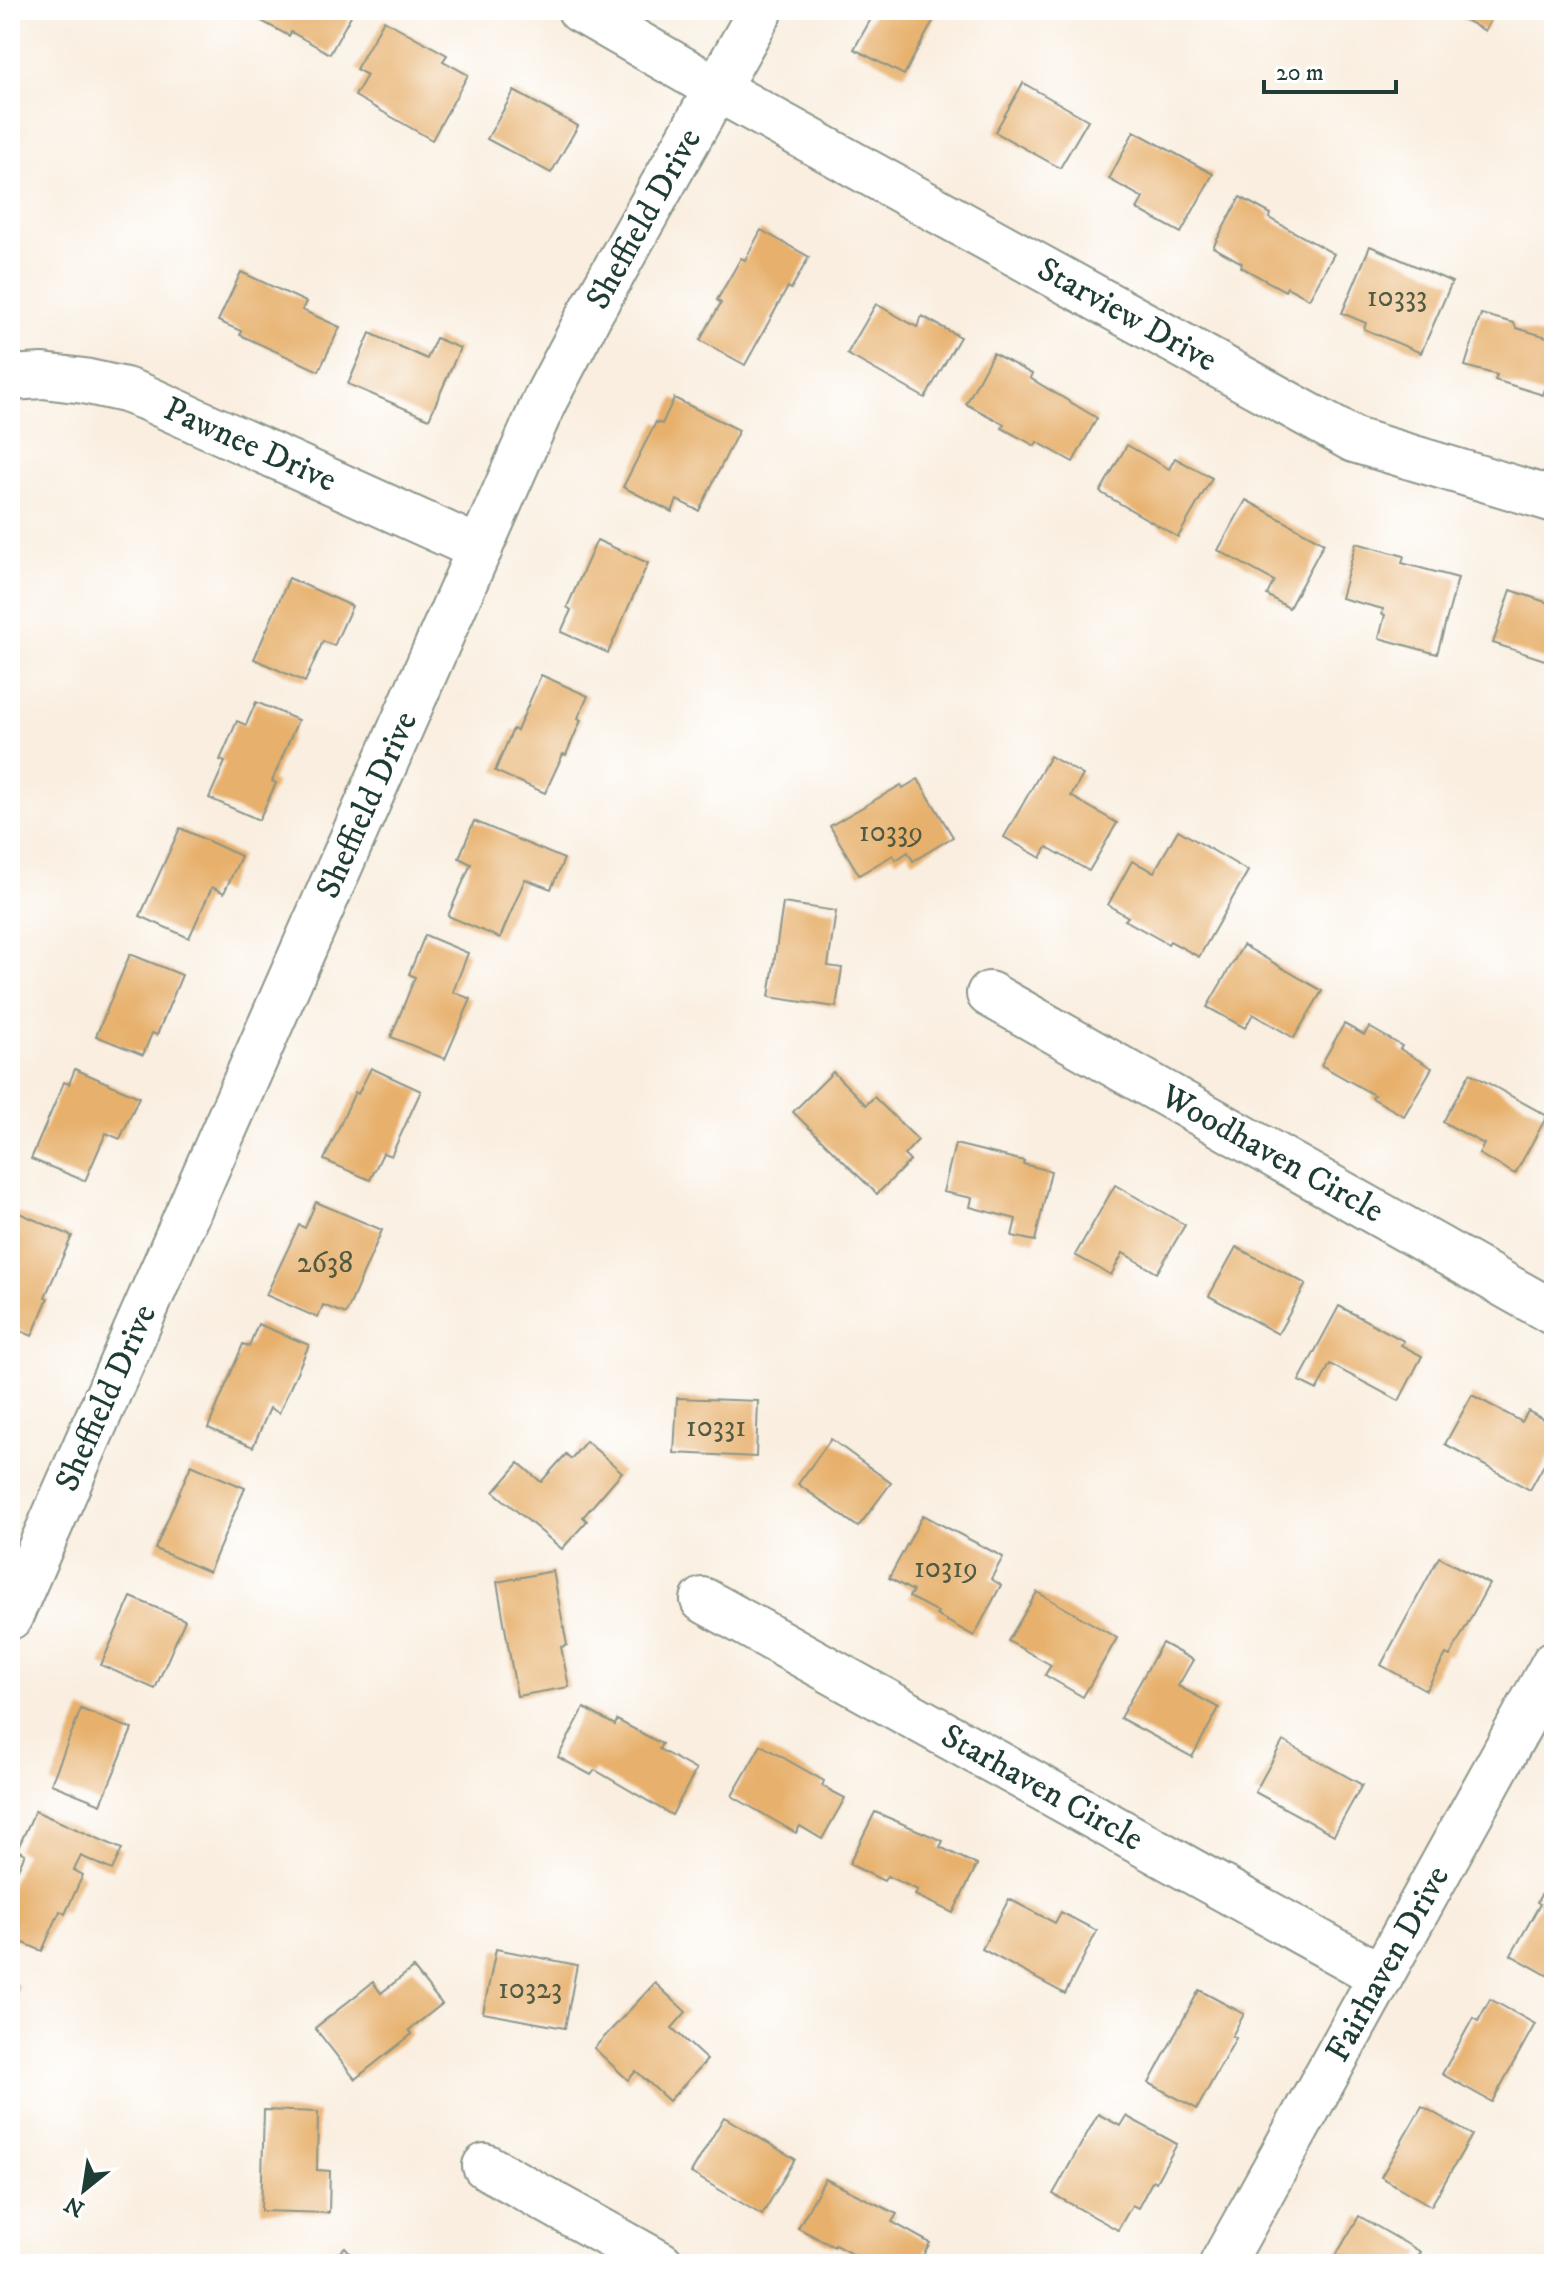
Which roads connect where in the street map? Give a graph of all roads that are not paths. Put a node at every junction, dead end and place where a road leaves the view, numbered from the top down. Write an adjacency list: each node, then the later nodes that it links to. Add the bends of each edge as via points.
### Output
1 (580, 10): 3 (street, Starview Drive)
2 (761, 10): 3 (street, Sheffield Drive)
3 (717, 89): 5 (street, Starview Drive, via 1354,440); 6 (street, Sheffield Drive, via 554,381)
4 (10, 378): 6 (street, Pawnee Drive, via 43,376 125,390)
5 (1554, 500)
6 (480, 549): 10 (street, Sheffield Drive)
7 (989, 994): 8 (street, Woodhaven Circle)
8 (1554, 1313)
9 (703, 1600): 12 (street, Starhaven Circle)
10 (10, 1617)
11 (1554, 1663): 12 (street, Fairhaven Drive)
12 (1381, 1976): 15 (street, Fairhaven Drive)
13 (485, 2166): 14 (street)
14 (661, 2264)
15 (1222, 2264)

